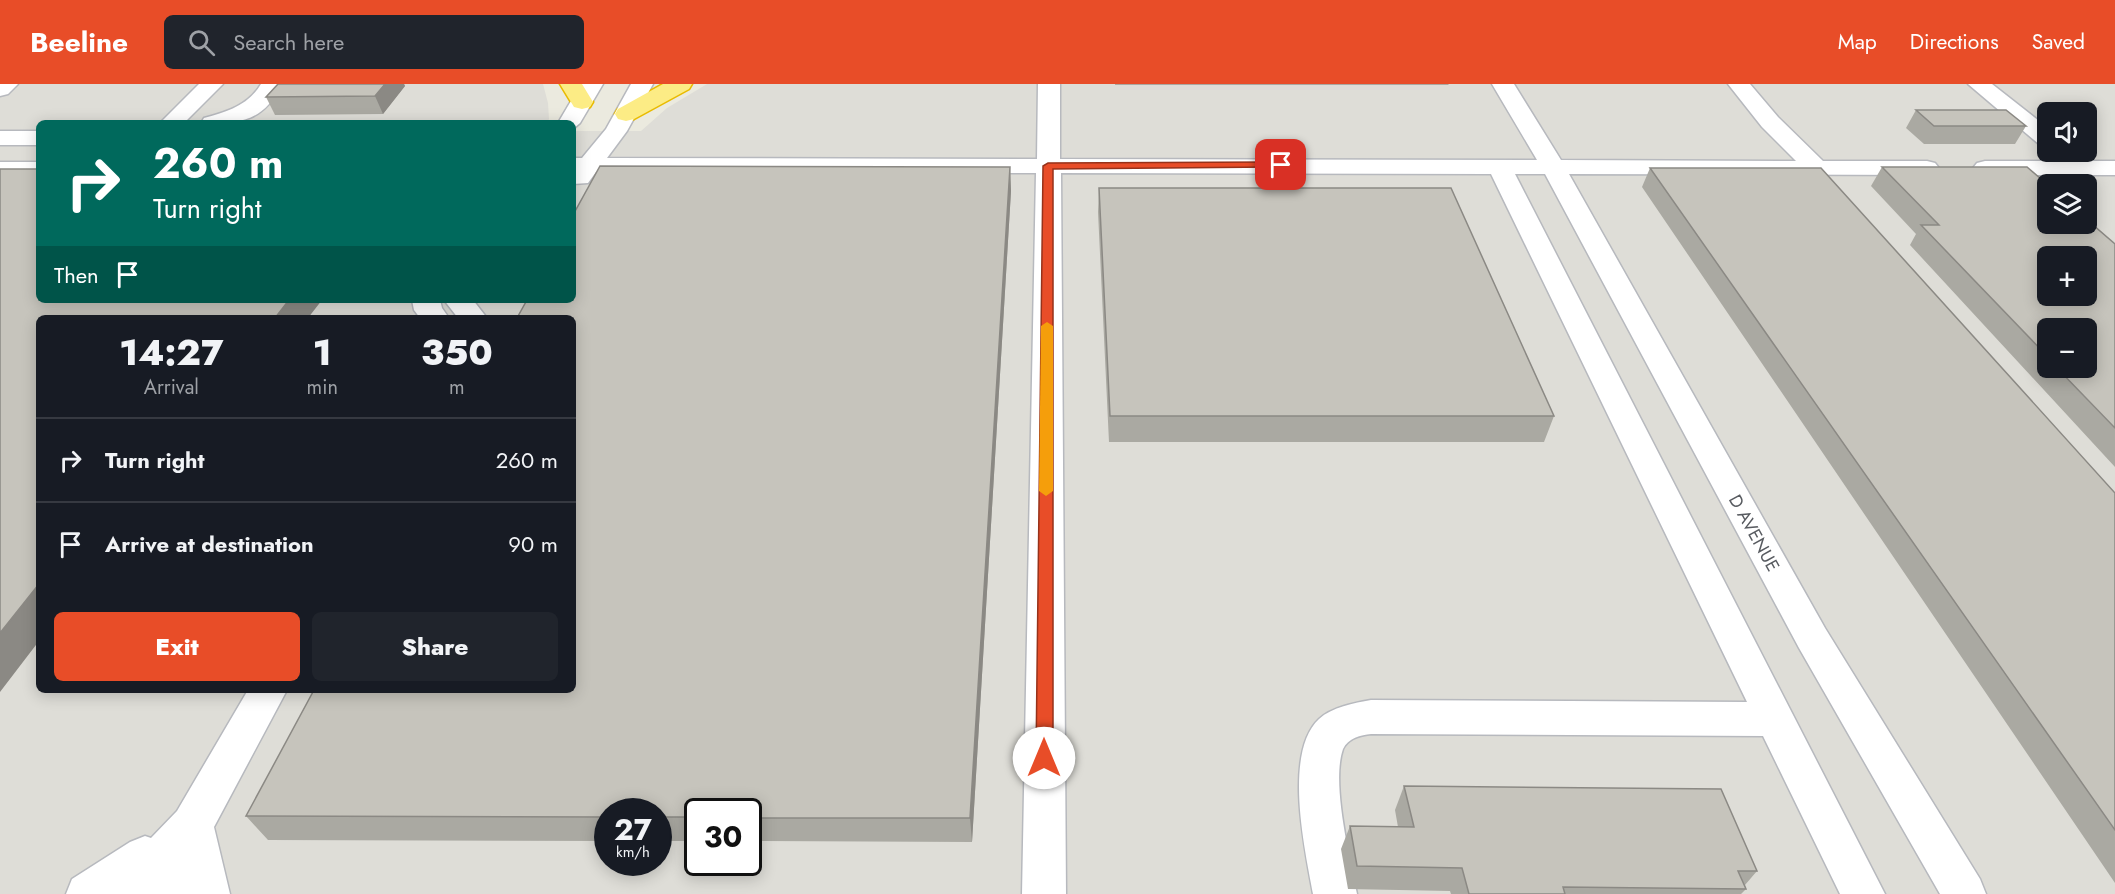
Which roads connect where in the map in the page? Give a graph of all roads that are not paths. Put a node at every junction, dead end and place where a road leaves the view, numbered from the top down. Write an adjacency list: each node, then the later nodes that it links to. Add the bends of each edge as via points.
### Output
1 (7, 84): 9 (street)
2 (272, 84): 15 (street, via 245,114)
3 (642, 84): 12 (street)
4 (681, 84): 12 (highway)
5 (1049, 84): 22 (street)
6 (1503, 84): 24 (street, D AVENUE)
7 (1739, 84): 25 (street, via 1770,122)
8 (1978, 84): 17 (street)
9 (0, 89)
10 (221, 90): 13 (street); 14 (street, via 216,110)
11 (582, 90): 16 (street)
12 (626, 114): 21 (street, via 616,131)
13 (176, 120)
14 (218, 120)
15 (226, 120)
16 (570, 120)
17 (2037, 131)
18 (0, 138): 19 (street)
19 (36, 138)
20 (2074, 162): 26 (street)
21 (580, 166): 22 (street)
22 (1048, 166): 23 (street); 39 (street)
23 (1499, 167): 24 (street); 33 (street)
24 (1553, 167): 25 (street); 42 (street, D AVENUE, via 1812,638)
25 (1817, 168): 26 (street)
26 (2082, 168): 27 (street)
27 (2115, 168)
28 (0, 169): 29 (street)
29 (36, 169)
30 (460, 303): 31 (street)
31 (470, 315)
32 (266, 693): 34 (street)
33 (1776, 719): 40 (street, via 1354,719 1330,735 1320,756 1320,792); 41 (street)
34 (192, 825): 35 (street); 36 (street); 37 (street); 38 (street)
35 (88, 894)
36 (127, 894)
37 (176, 894)
38 (208, 894)
39 (1044, 894)
40 (1335, 894)
41 (1863, 894)
42 (1964, 894)

